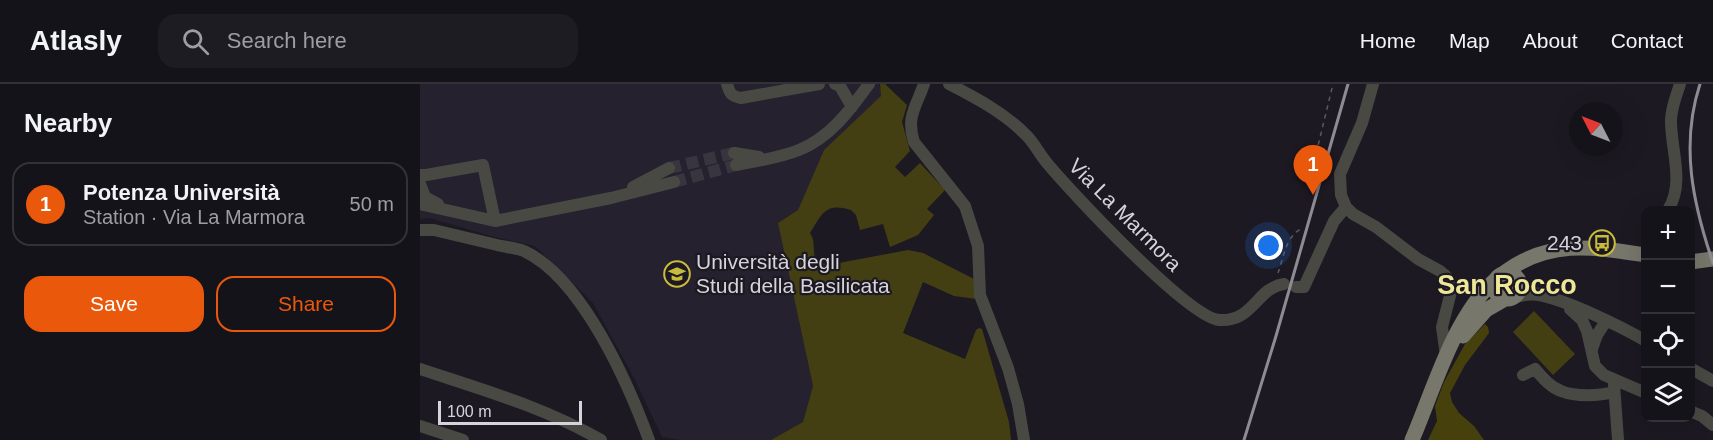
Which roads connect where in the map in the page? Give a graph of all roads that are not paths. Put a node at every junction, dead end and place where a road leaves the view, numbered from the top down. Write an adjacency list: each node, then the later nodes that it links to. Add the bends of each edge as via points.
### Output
1 (727, 84): 2 (street, via 729,93 741,98)
2 (819, 84)
3 (836, 84): 9 (street)
4 (869, 84): 9 (street)
5 (924, 84): 45 (street, via 910,130 914,142 965,206 978,246 980,295 1008,368)
6 (949, 84): 18 (street, Via La Marmora, via 988,104 1026,135 1102,222 1160,280 1207,317 1230,319 1244,314 1267,290 1304,287 1334,221)
7 (1373, 84): 18 (street, via 1362,123 1340,174)
8 (1680, 84): 17 (street, via 1672,107 1677,184)
9 (852, 107): 10 (street, via 830,131 798,150 766,159)
10 (735, 159)
11 (669, 168): 15 (street)
12 (420, 175): 20 (street, via 483,165)
13 (674, 182): 15 (street)
14 (420, 184): 19 (street, via 425,197)
15 (610, 198): 20 (street)
16 (420, 204): 19 (street)
17 (1671, 206)
18 (1346, 207): 32 (street, via 1446,276 1452,288 1442,327)
19 (447, 209): 20 (street)
20 (501, 220)
21 (420, 230): 44 (street, via 524,251 545,266 586,309 632,395)
22 (1641, 251): 27 (main road, via 1577,247 1556,250 1528,258)
23 (1713, 254): 25 (main road)
24 (1713, 260): 26 (main road)
25 (1695, 261)
26 (1695, 262)
27 (1510, 285): 28 (street); 32 (main road); 32 (main road, via 1475,301)
28 (1562, 302): 29 (street); 31 (street, via 1582,320)
29 (1606, 321): 30 (street); 31 (street)
30 (1641, 338)
31 (1591, 351): 37 (street, via 1595,366)
32 (1446, 357): 46 (main road)
33 (420, 369): 43 (street, via 540,409)
34 (1695, 371): 36 (street)
35 (1523, 375): 37 (street, via 1535,369 1561,392 1598,397)
36 (1713, 381)
37 (1614, 386): 38 (street); 47 (street)
38 (1641, 392)
39 (1695, 413): 40 (street)
40 (1713, 425)
41 (420, 426): 42 (street)
42 (463, 440)
43 (601, 440)
44 (649, 440)
45 (1024, 440)
46 (1412, 440)
47 (1618, 440)

